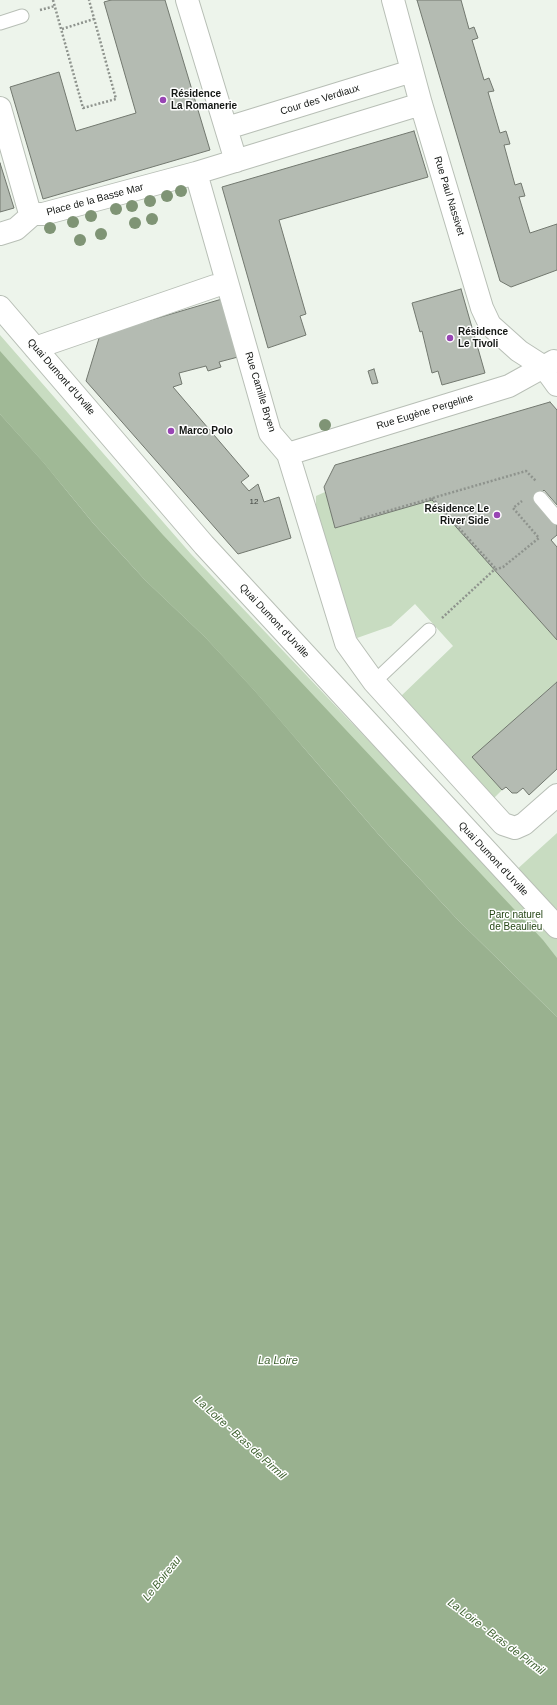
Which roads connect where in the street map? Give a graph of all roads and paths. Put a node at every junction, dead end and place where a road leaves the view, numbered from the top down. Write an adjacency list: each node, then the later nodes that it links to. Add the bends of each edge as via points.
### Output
1 (53, 0): 5 (path)
2 (88, 0): 8 (path)
3 (187, 0): 14 (street)
4 (393, 0): 11 (street, Rue Paul Nassivet)
5 (55, 6): 6 (path); 10 (path)
6 (40, 10)
7 (22, 16): 9 (lane)
8 (94, 20): 10 (path); 10 (path, via 116,99 103,103 83,108)
9 (0, 23)
10 (61, 29)
11 (412, 71): 12 (street, Rue Paul Nassivet); 14 (street, Cour des Verdiaux)
12 (421, 104): 15 (street); 22 (street, Rue Paul Nassivet, via 482,308 490,325 519,351)
13 (0, 108): 17 (street, via 29,210)
14 (227, 128): 15 (street)
15 (236, 161): 16 (street, Place de la Basse Mar)
16 (196, 173): 17 (street, Place de la Basse Mar, via 43,214); 24 (street, Rue Camille Bryen, via 270,433)
17 (33, 214): 18 (street, Place de la Basse Mar, via 16,229)
18 (0, 234)
19 (215, 286): 21 (street)
20 (0, 307): 21 (street, Quai Dumont d'Urville)
21 (35, 348): 34 (street, Quai Dumont d'Urville, via 204,545)
22 (550, 363): 23 (street); 24 (street, Rue Eugène Pergeline, via 509,386)
23 (557, 385)
24 (288, 454): 32 (street, Rue Camille Bryen, via 346,644)
25 (540, 491): 26 (path, via 526,471); 28 (lane)
26 (432, 498): 29 (path); 30 (path)
27 (524, 499): 30 (path, via 513,508 539,538 503,567)
28 (557, 518)
29 (360, 519)
30 (496, 569): 31 (path)
31 (429, 630): 32 (lane)
32 (374, 682): 33 (street, via 504,824 515,828 524,824)
33 (557, 795)
34 (557, 927)

